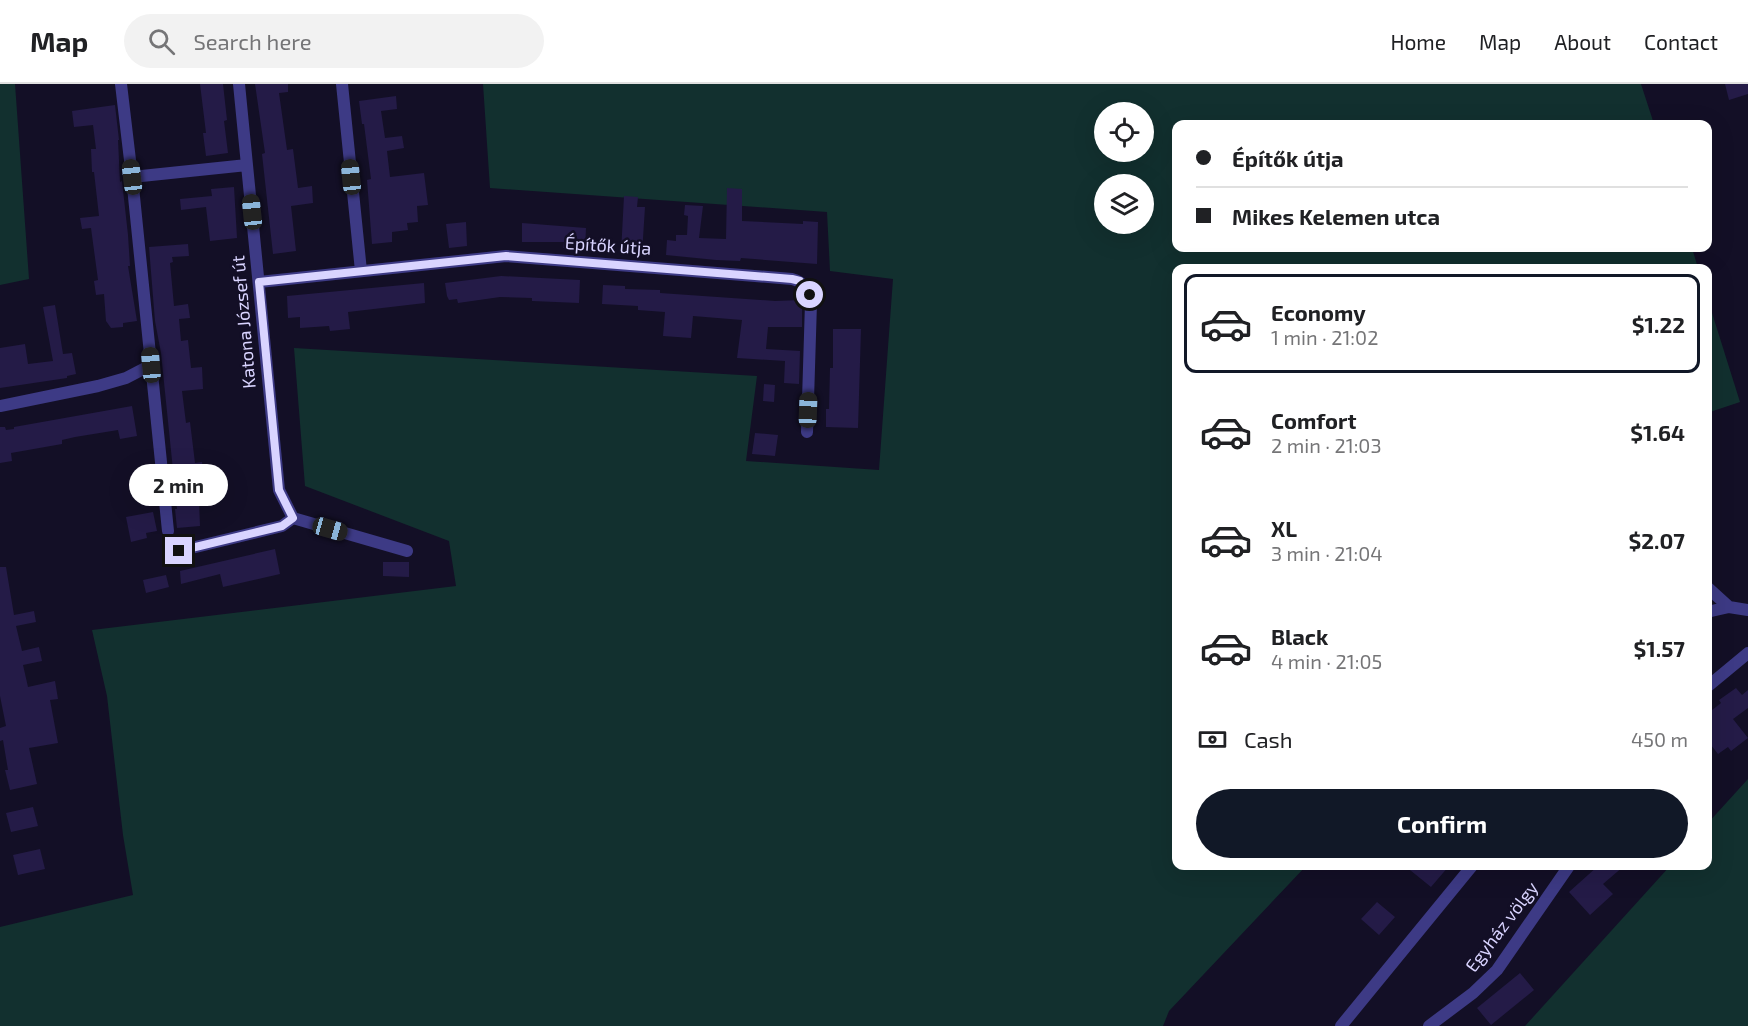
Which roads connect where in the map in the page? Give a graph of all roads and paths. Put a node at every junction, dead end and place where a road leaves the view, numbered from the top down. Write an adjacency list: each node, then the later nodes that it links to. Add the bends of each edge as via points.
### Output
1 (121, 84): 5 (street)
2 (239, 84): 4 (street, Katona József út)
3 (342, 84): 6 (street)
4 (247, 165): 5 (street); 7 (street, Katona József út)
5 (132, 177): 8 (street)
6 (361, 271): 7 (street, Építők útja); 10 (street, Építők útja, via 506,256 800,281 811,303)
7 (259, 282): 11 (street, Katona József út, via 279,490)
8 (151, 365): 9 (street, via 99,386); 12 (street)
9 (0, 406)
10 (807, 432)
11 (293, 518): 13 (street, via 282,526); 14 (street)
12 (168, 531)
13 (179, 551)
14 (407, 551)
15 (1712, 592): 16 (street)
16 (1729, 608): 17 (street); 18 (street)
17 (1748, 610)
18 (1712, 611)
19 (1748, 653): 20 (street)
20 (1712, 683)
21 (1469, 870): 23 (street)
22 (1566, 870): 24 (street, Egyház völgy, via 1497,970)
23 (1341, 1026)
24 (1429, 1026)

